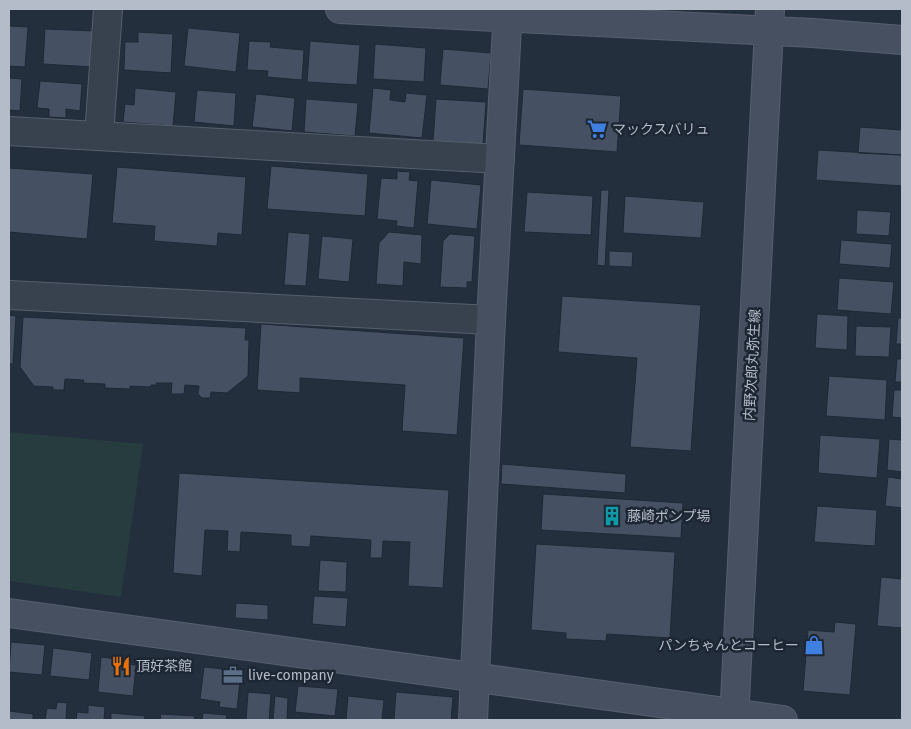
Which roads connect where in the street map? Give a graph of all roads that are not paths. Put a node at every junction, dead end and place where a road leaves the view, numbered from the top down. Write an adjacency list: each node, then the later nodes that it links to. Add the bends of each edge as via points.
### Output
1 (108, 9): 8 (street)
2 (354, 9): 3 (street)
3 (508, 13): 4 (street); 9 (street)
4 (656, 17): 5 (street)
5 (770, 20): 6 (street); 14 (street, 内野次郎丸弥生線)
6 (902, 40)
7 (9, 131): 8 (street)
8 (99, 136): 9 (street)
9 (500, 159): 11 (street)
10 (9, 294): 11 (street)
11 (491, 320): 13 (street)
12 (9, 614): 13 (street)
13 (475, 679): 14 (street); 15 (street)
14 (734, 716): 16 (street)
15 (473, 720)
16 (783, 720)

